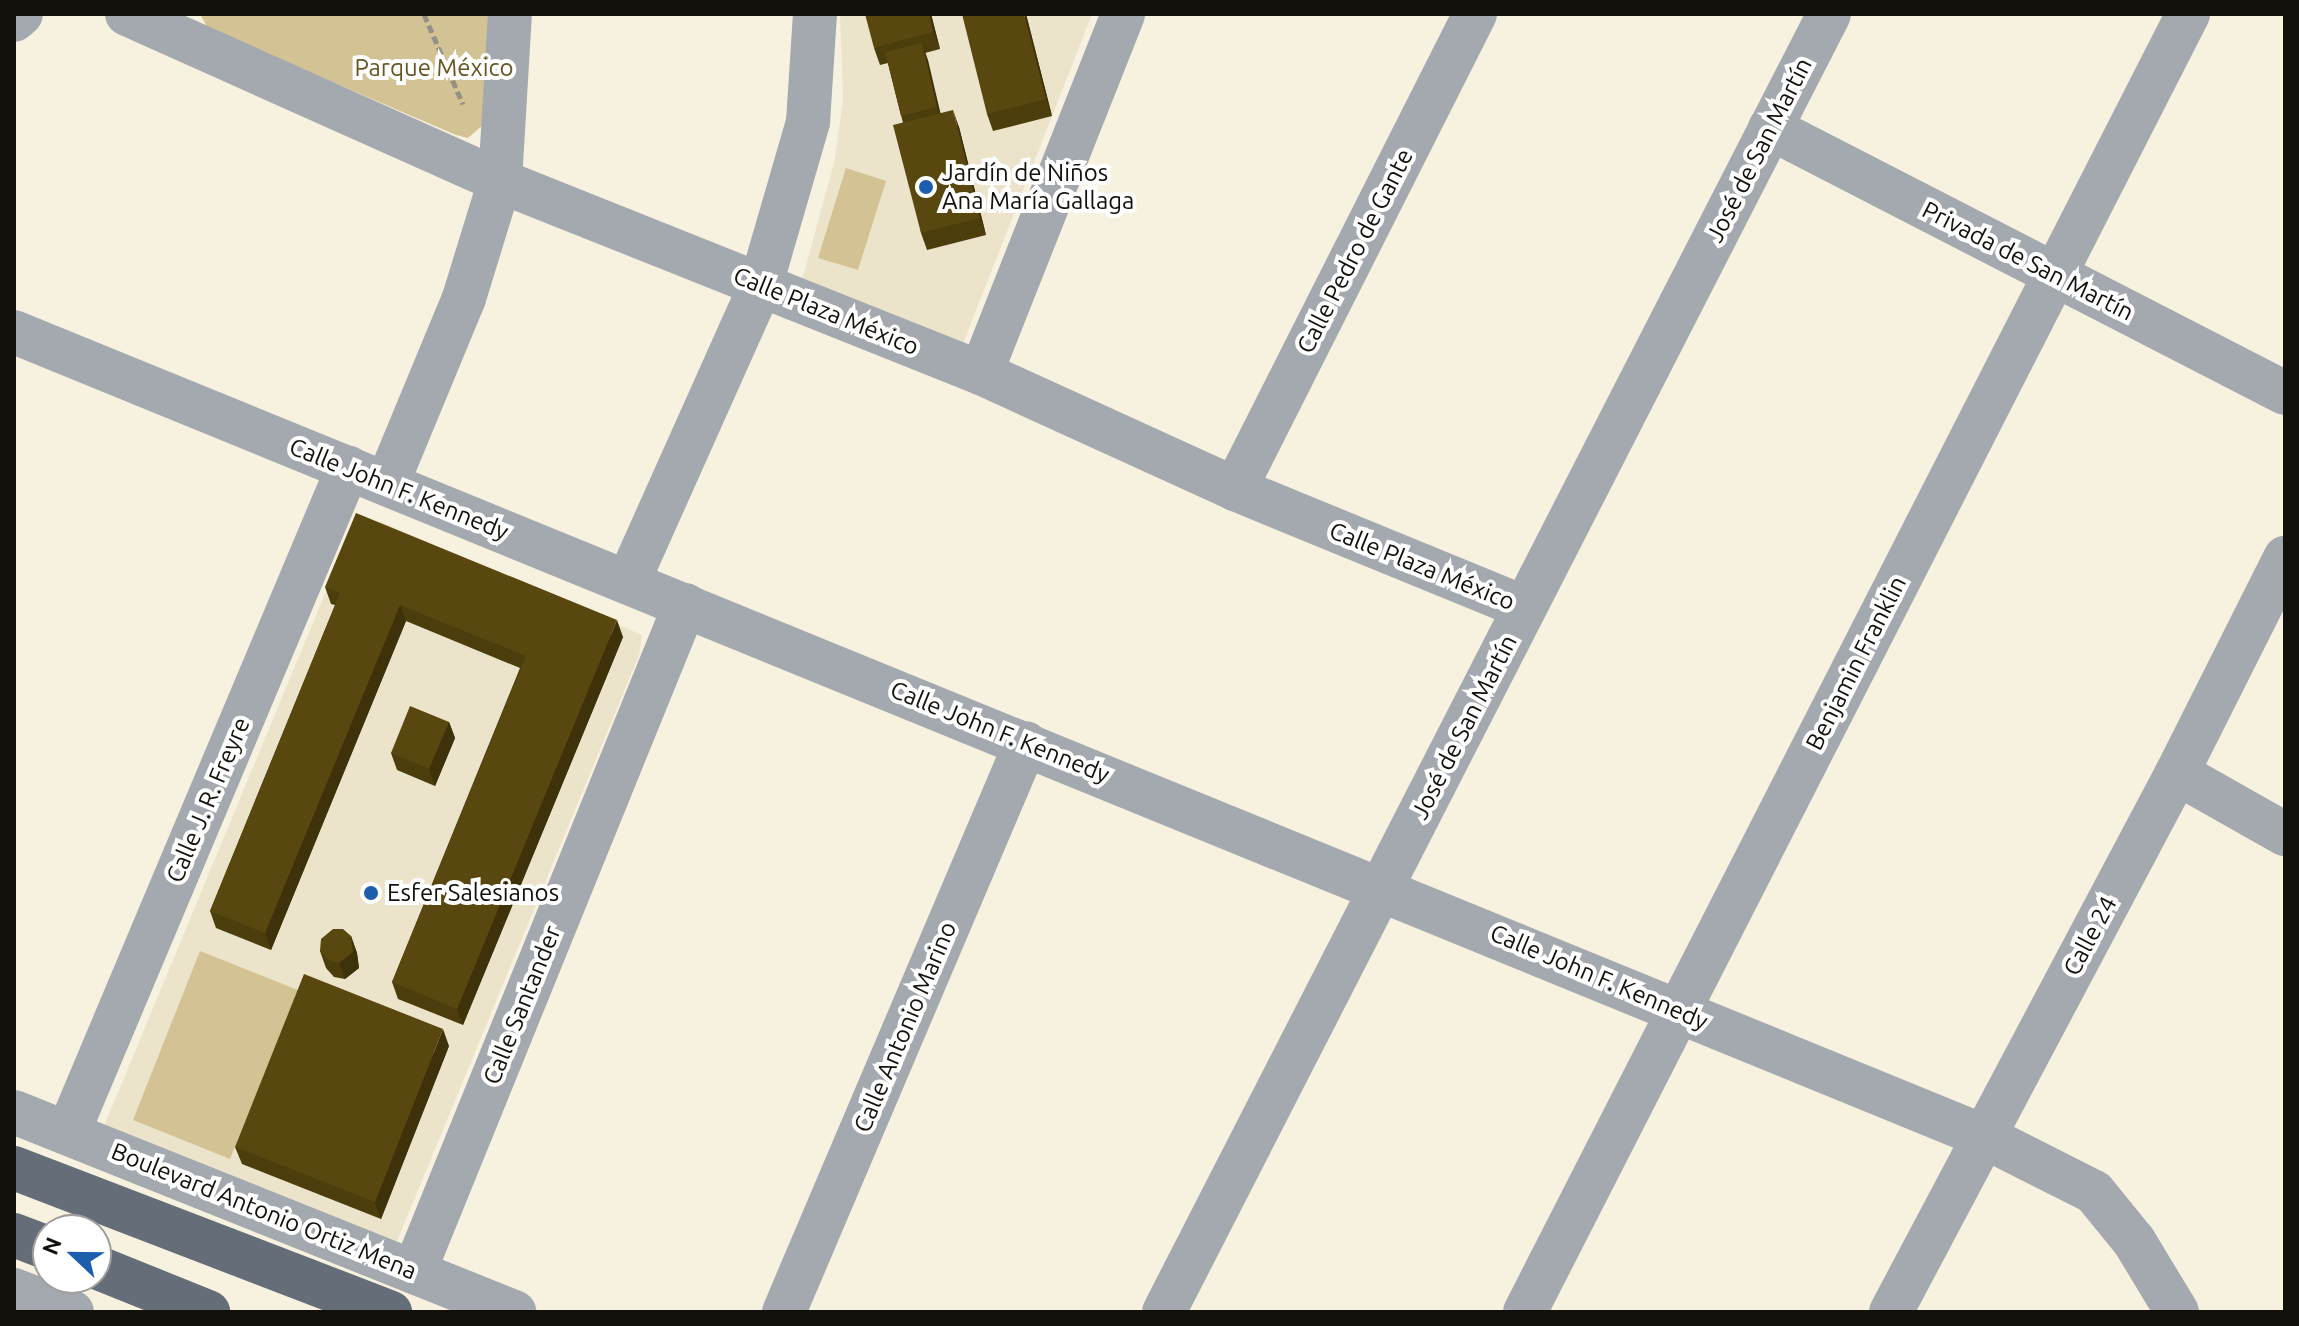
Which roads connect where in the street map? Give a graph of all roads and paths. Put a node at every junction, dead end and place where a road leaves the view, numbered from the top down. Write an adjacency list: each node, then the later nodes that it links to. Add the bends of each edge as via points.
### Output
1 (21, 14): 10 (street)
2 (127, 14): 13 (street, Calle Plaza México)
3 (424, 14): 11 (path)
4 (510, 14): 13 (street, Calle J. R. Freyre)
5 (815, 14): 15 (street, via 808,122)
6 (1123, 14): 17 (street)
7 (1475, 14): 20 (street, Calle Pedro de Gante)
8 (1829, 14): 12 (street, José de San Martín)
9 (2188, 14): 14 (street, Benjamin Franklin)
10 (14, 20)
11 (465, 107)
12 (1770, 128): 14 (street, Privada de San Martín); 24 (street, José de San Martín)
13 (500, 181): 15 (street, Calle Plaza México); 19 (street, Calle J. R. Freyre, via 464,298)
14 (2055, 275): 18 (street, Privada de San Martín); 29 (street, Benjamin Franklin)
15 (761, 284): 17 (street, Calle Plaza México); 22 (street)
16 (14, 332): 19 (street, Calle John F. Kennedy)
17 (981, 373): 20 (street, Calle Plaza México)
18 (2285, 393)
19 (367, 476): 22 (street, Calle John F. Kennedy); 31 (street, Calle J. R. Freyre)
20 (1235, 489): 24 (street, Calle Plaza México)
21 (2285, 558): 26 (street, Calle 24)
22 (628, 582): 23 (street, Calle John F. Kennedy)
23 (685, 605): 25 (street, Calle John F. Kennedy); 34 (street, Calle Santander)
24 (1525, 608): 28 (street, José de San Martín)
25 (1026, 743): 28 (street, Calle John F. Kennedy); 41 (street, Calle Antonio Marino)
26 (2177, 773): 27 (street); 32 (street, Calle 24)
27 (2285, 834)
28 (1382, 887): 29 (street, Calle John F. Kennedy); 42 (street, José de San Martín)
29 (1679, 1010): 32 (street, Calle John F. Kennedy); 43 (street, Benjamin Franklin)
30 (14, 1112): 31 (street, Boulevard Antonio Ortiz Mena)
31 (68, 1133): 34 (street, Boulevard Antonio Ortiz Mena)
32 (1983, 1136): 44 (street, Calle 24); 45 (street, Calle John F. Kennedy, via 2094,1192 2134,1241)
33 (14, 1168): 39 (main road, Boulevard Antonio Ortiz Mena)
34 (414, 1272): 40 (street, Boulevard Antonio Ortiz Mena)
35 (112, 1273): 38 (main road)
36 (14, 1290): 37 (street)
37 (72, 1312)
38 (208, 1312)
39 (390, 1312)
40 (514, 1312)
41 (784, 1312)
42 (1164, 1312)
43 (1525, 1312)
44 (1891, 1312)
45 (2177, 1312)

